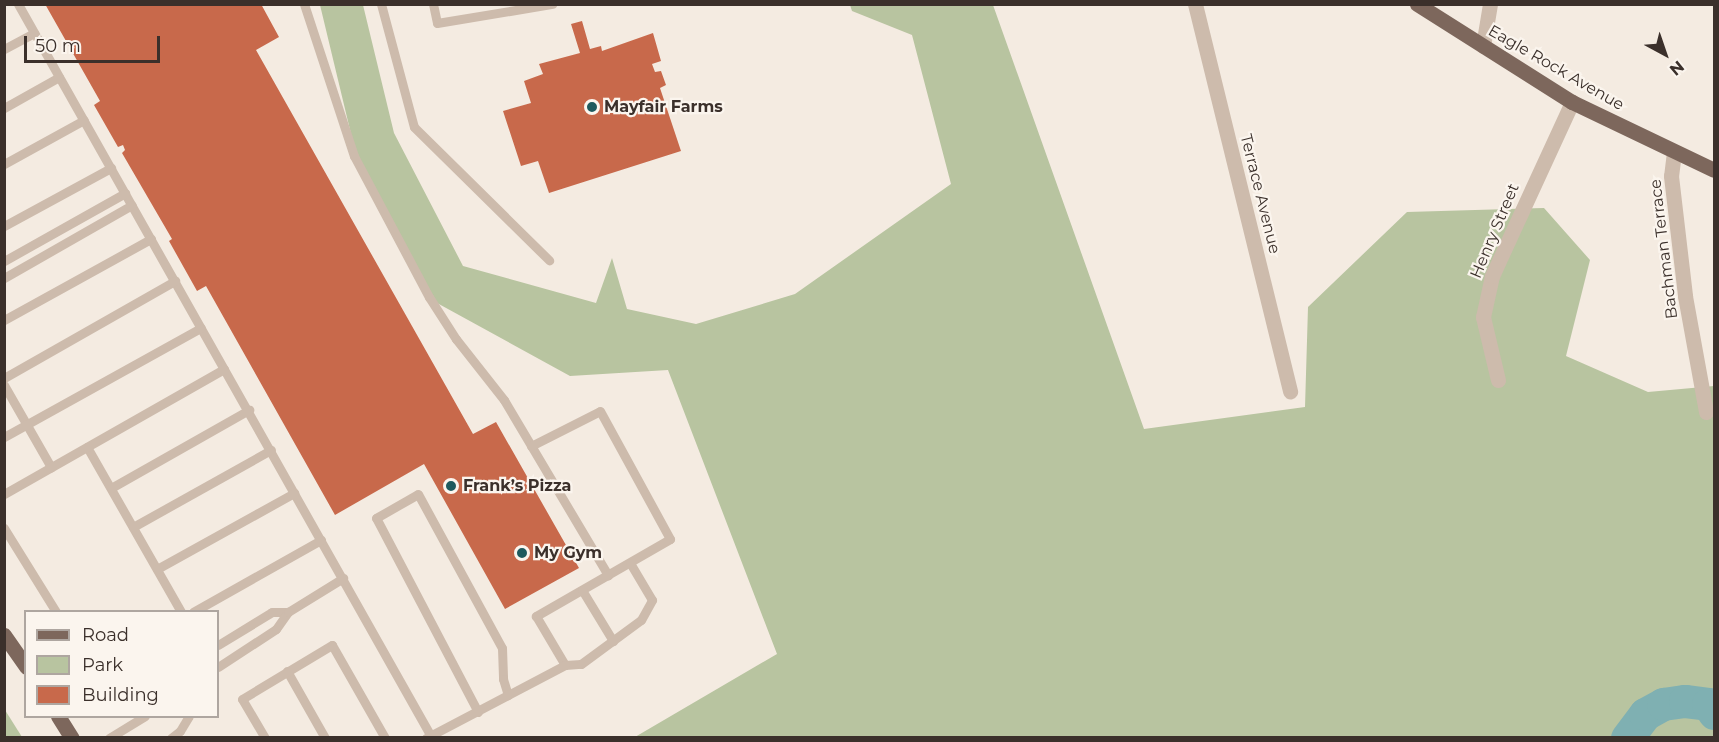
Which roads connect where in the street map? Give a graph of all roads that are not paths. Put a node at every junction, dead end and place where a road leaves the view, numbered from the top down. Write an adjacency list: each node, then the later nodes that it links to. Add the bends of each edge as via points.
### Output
1 (18, 4): 10 (lane)
2 (304, 4): 40 (lane, via 354,156 429,297 504,400)
3 (381, 4): 25 (lane, via 414,127)
4 (433, 4): 9 (lane, via 437,22)
5 (552, 4): 9 (lane)
6 (1196, 4): 35 (street, Terrace Avenue)
7 (1417, 4): 11 (main road, Eagle Rock Avenue)
8 (1490, 4): 11 (street)
9 (497, 9)
10 (34, 33): 12 (lane); 13 (lane)
11 (1483, 46): 14 (main road, Eagle Rock Avenue)
12 (4, 49)
13 (59, 77): 15 (lane); 16 (lane)
14 (1572, 102): 17 (main road, Eagle Rock Avenue); 33 (street, Henry Street, via 1492,276 1483,317)
15 (4, 108)
16 (84, 120): 18 (lane); 19 (lane)
17 (1674, 152): 20 (main road, Eagle Rock Avenue); 37 (street, Bachman Terrace, via 1671,176 1685,296)
18 (4, 164)
19 (111, 168): 21 (lane); 23 (lane)
20 (1714, 170)
21 (125, 193): 22 (lane); 26 (lane)
22 (132, 206): 24 (lane); 27 (lane)
23 (4, 226)
24 (151, 239): 28 (lane); 29 (lane)
25 (549, 260)
26 (4, 261)
27 (4, 278)
28 (175, 281): 30 (lane); 32 (lane)
29 (4, 320)
30 (201, 328): 31 (lane); 38 (lane)
31 (224, 369): 36 (lane); 41 (lane)
32 (4, 378)
33 (1498, 380)
34 (4, 385): 38 (lane)
35 (1290, 392)
36 (249, 410): 42 (lane); 44 (lane)
37 (1706, 412)
38 (27, 424): 39 (lane); 43 (lane)
39 (4, 437)
40 (531, 446): 50 (lane, via 600,411 670,539); 52 (lane)
41 (87, 447): 43 (lane); 44 (lane)
42 (270, 450): 45 (lane); 47 (lane)
43 (51, 467): 46 (lane)
44 (111, 488): 47 (lane)
45 (294, 493): 49 (lane); 51 (lane)
46 (4, 494)
47 (133, 527): 51 (lane)
48 (4, 528): 55 (lane)
49 (321, 540): 53 (lane); 57 (lane)
50 (630, 563): 52 (lane); 60 (lane, via 652,600 641,620)
51 (157, 569): 56 (lane)
52 (608, 575): 54 (lane)
53 (343, 578): 58 (lane); 71 (lane)
54 (582, 590): 60 (lane); 63 (lane, via 536,616)
55 (55, 610)
56 (180, 610)
57 (197, 610)
58 (288, 612): 61 (lane, via 272,612); 64 (lane, via 276,629)
59 (4, 635): 62 (main road)
60 (613, 641): 63 (lane, via 581,664)
61 (219, 644)
62 (24, 664)
63 (565, 665): 66 (lane)
64 (219, 666)
65 (287, 671): 75 (lane, via 242,699); 76 (lane); 77 (lane, via 332,645)
66 (508, 695): 67 (lane); 67 (lane, via 502,648 418,494 376,518)
67 (478, 711): 71 (lane)
68 (59, 718): 72 (main road)
69 (143, 718): 73 (lane)
70 (188, 718): 74 (lane)
71 (430, 737)
72 (72, 738)
73 (109, 738)
74 (171, 738)
75 (265, 738)
76 (325, 738)
77 (385, 738)

